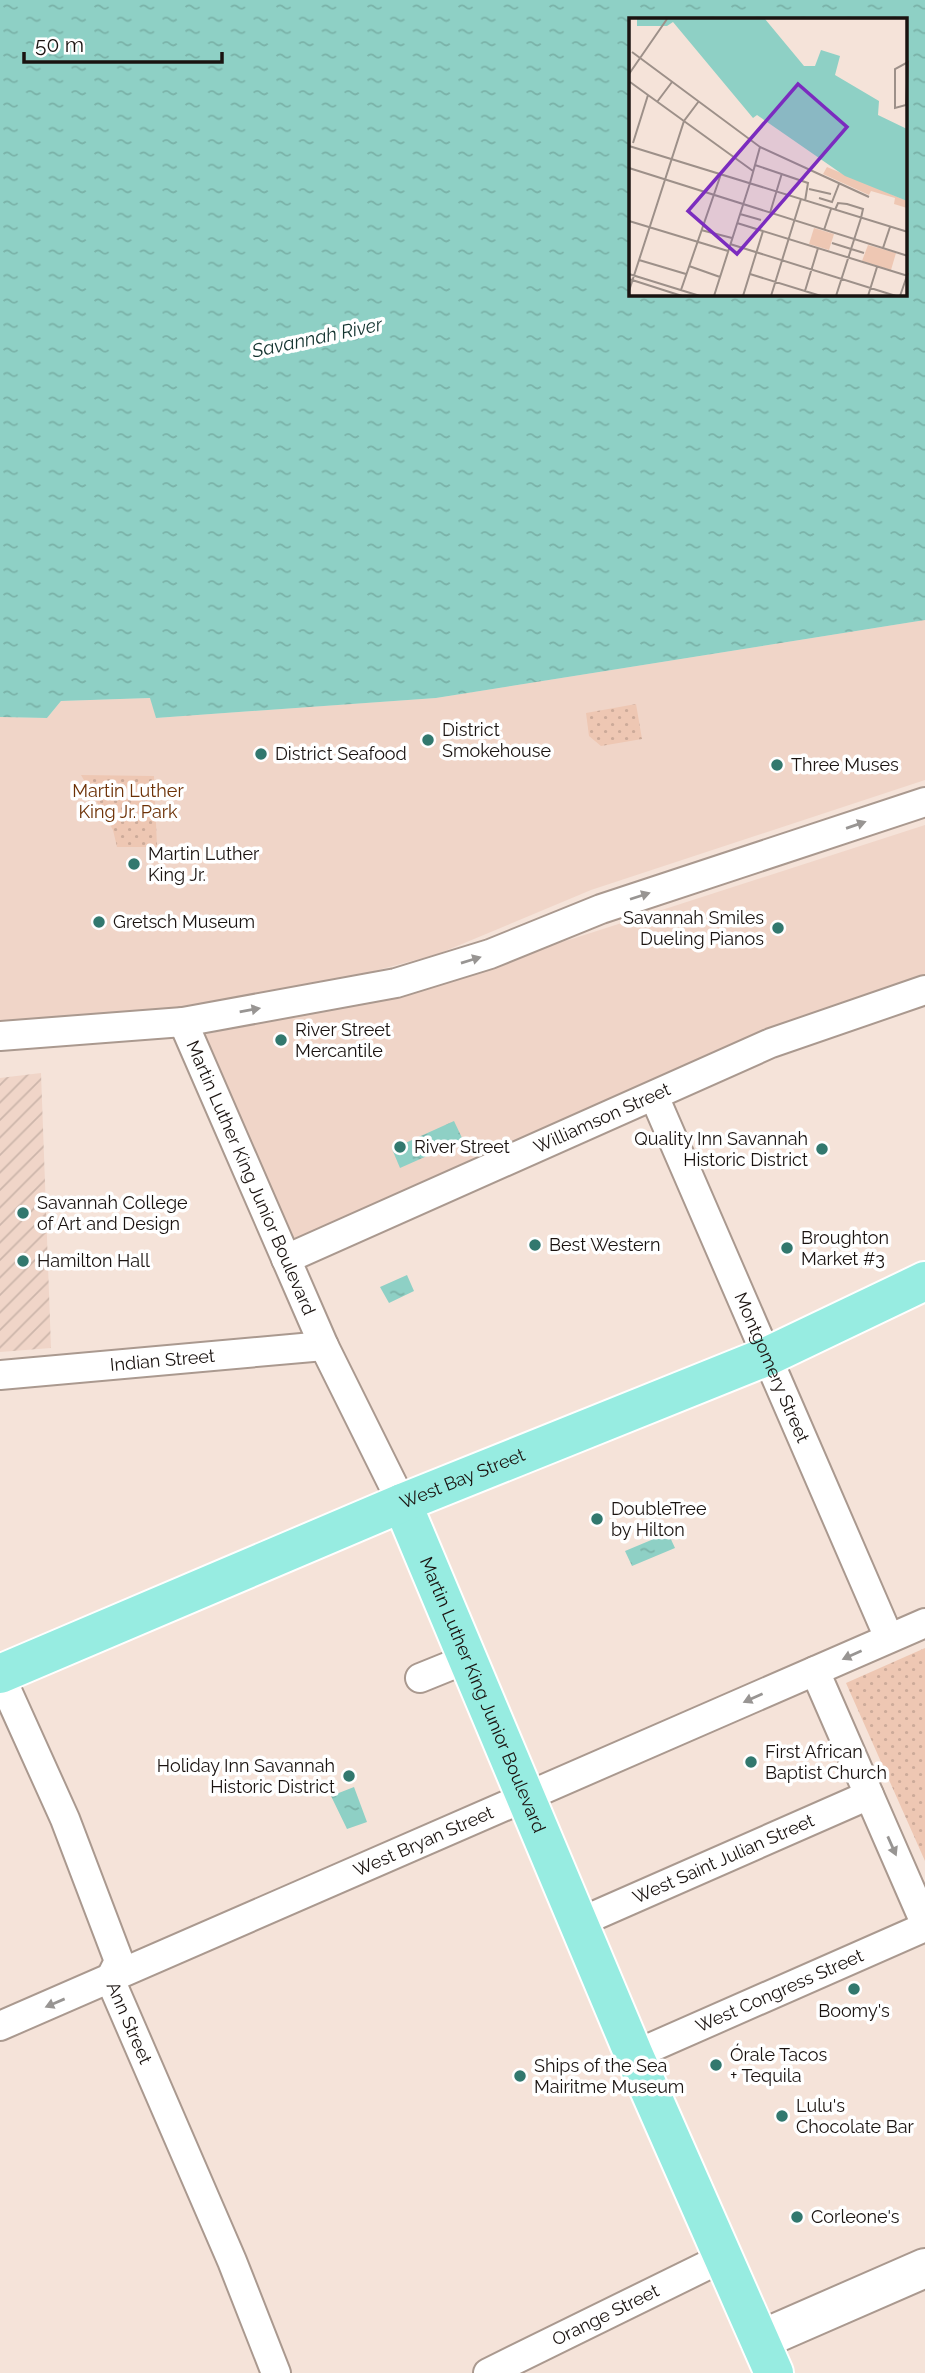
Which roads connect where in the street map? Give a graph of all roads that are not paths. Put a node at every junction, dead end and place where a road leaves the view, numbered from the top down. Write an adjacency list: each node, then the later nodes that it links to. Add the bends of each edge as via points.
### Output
1 (925, 802): 3 (street, one-way to 1, via 396,983 490,954 601,909)
2 (925, 990): 5 (street, Williamson Street, via 771,1043)
3 (183, 1022): 4 (street); 6 (street, Martin Luther King Junior Boulevard)
4 (0, 1037)
5 (654, 1096): 6 (street, Williamson Street); 9 (street, Montgomery Street)
6 (286, 1259): 8 (street, Martin Luther King Junior Boulevard)
7 (925, 1281): 9 (main road, West Bay Street)
8 (324, 1346): 10 (street, Indian Street); 11 (street, Martin Luther King Junior Boulevard)
9 (768, 1356): 11 (main road, West Bay Street); 13 (street, Montgomery Street)
10 (0, 1375)
11 (402, 1503): 14 (main road, Martin Luther King Junior Boulevard); 16 (main road, West Bay Street)
12 (925, 1623): 13 (street, West Bryan Street)
13 (890, 1638): 15 (street, West Bryan Street, one-way to 15)
14 (467, 1659): 17 (street); 19 (main road, Martin Luther King Junior Boulevard)
15 (815, 1671): 18 (street); 19 (street, West Bryan Street, one-way to 19)
16 (0, 1675): 22 (street, Ann Street, via 113,1940 119,1961)
17 (420, 1678)
18 (869, 1795): 20 (street, West Saint Julian Street); 21 (street, one-way to 21)
19 (526, 1798): 20 (main road, Martin Luther King Junior Boulevard); 22 (street, West Bryan Street)
20 (578, 1923): 24 (main road, Martin Luther King Junior Boulevard)
21 (925, 1925): 24 (street, West Congress Street)
22 (110, 1979): 23 (street, West Bryan Street, one-way to 23); 28 (street, Ann Street)
23 (0, 2026)
24 (634, 2055): 25 (main road, Martin Luther King Junior Boulevard)
25 (724, 2258): 27 (main road, Martin Luther King Junior Boulevard); 29 (street, Orange Street)
26 (925, 2268): 27 (street)
27 (767, 2357)
28 (276, 2373)
29 (488, 2373)

